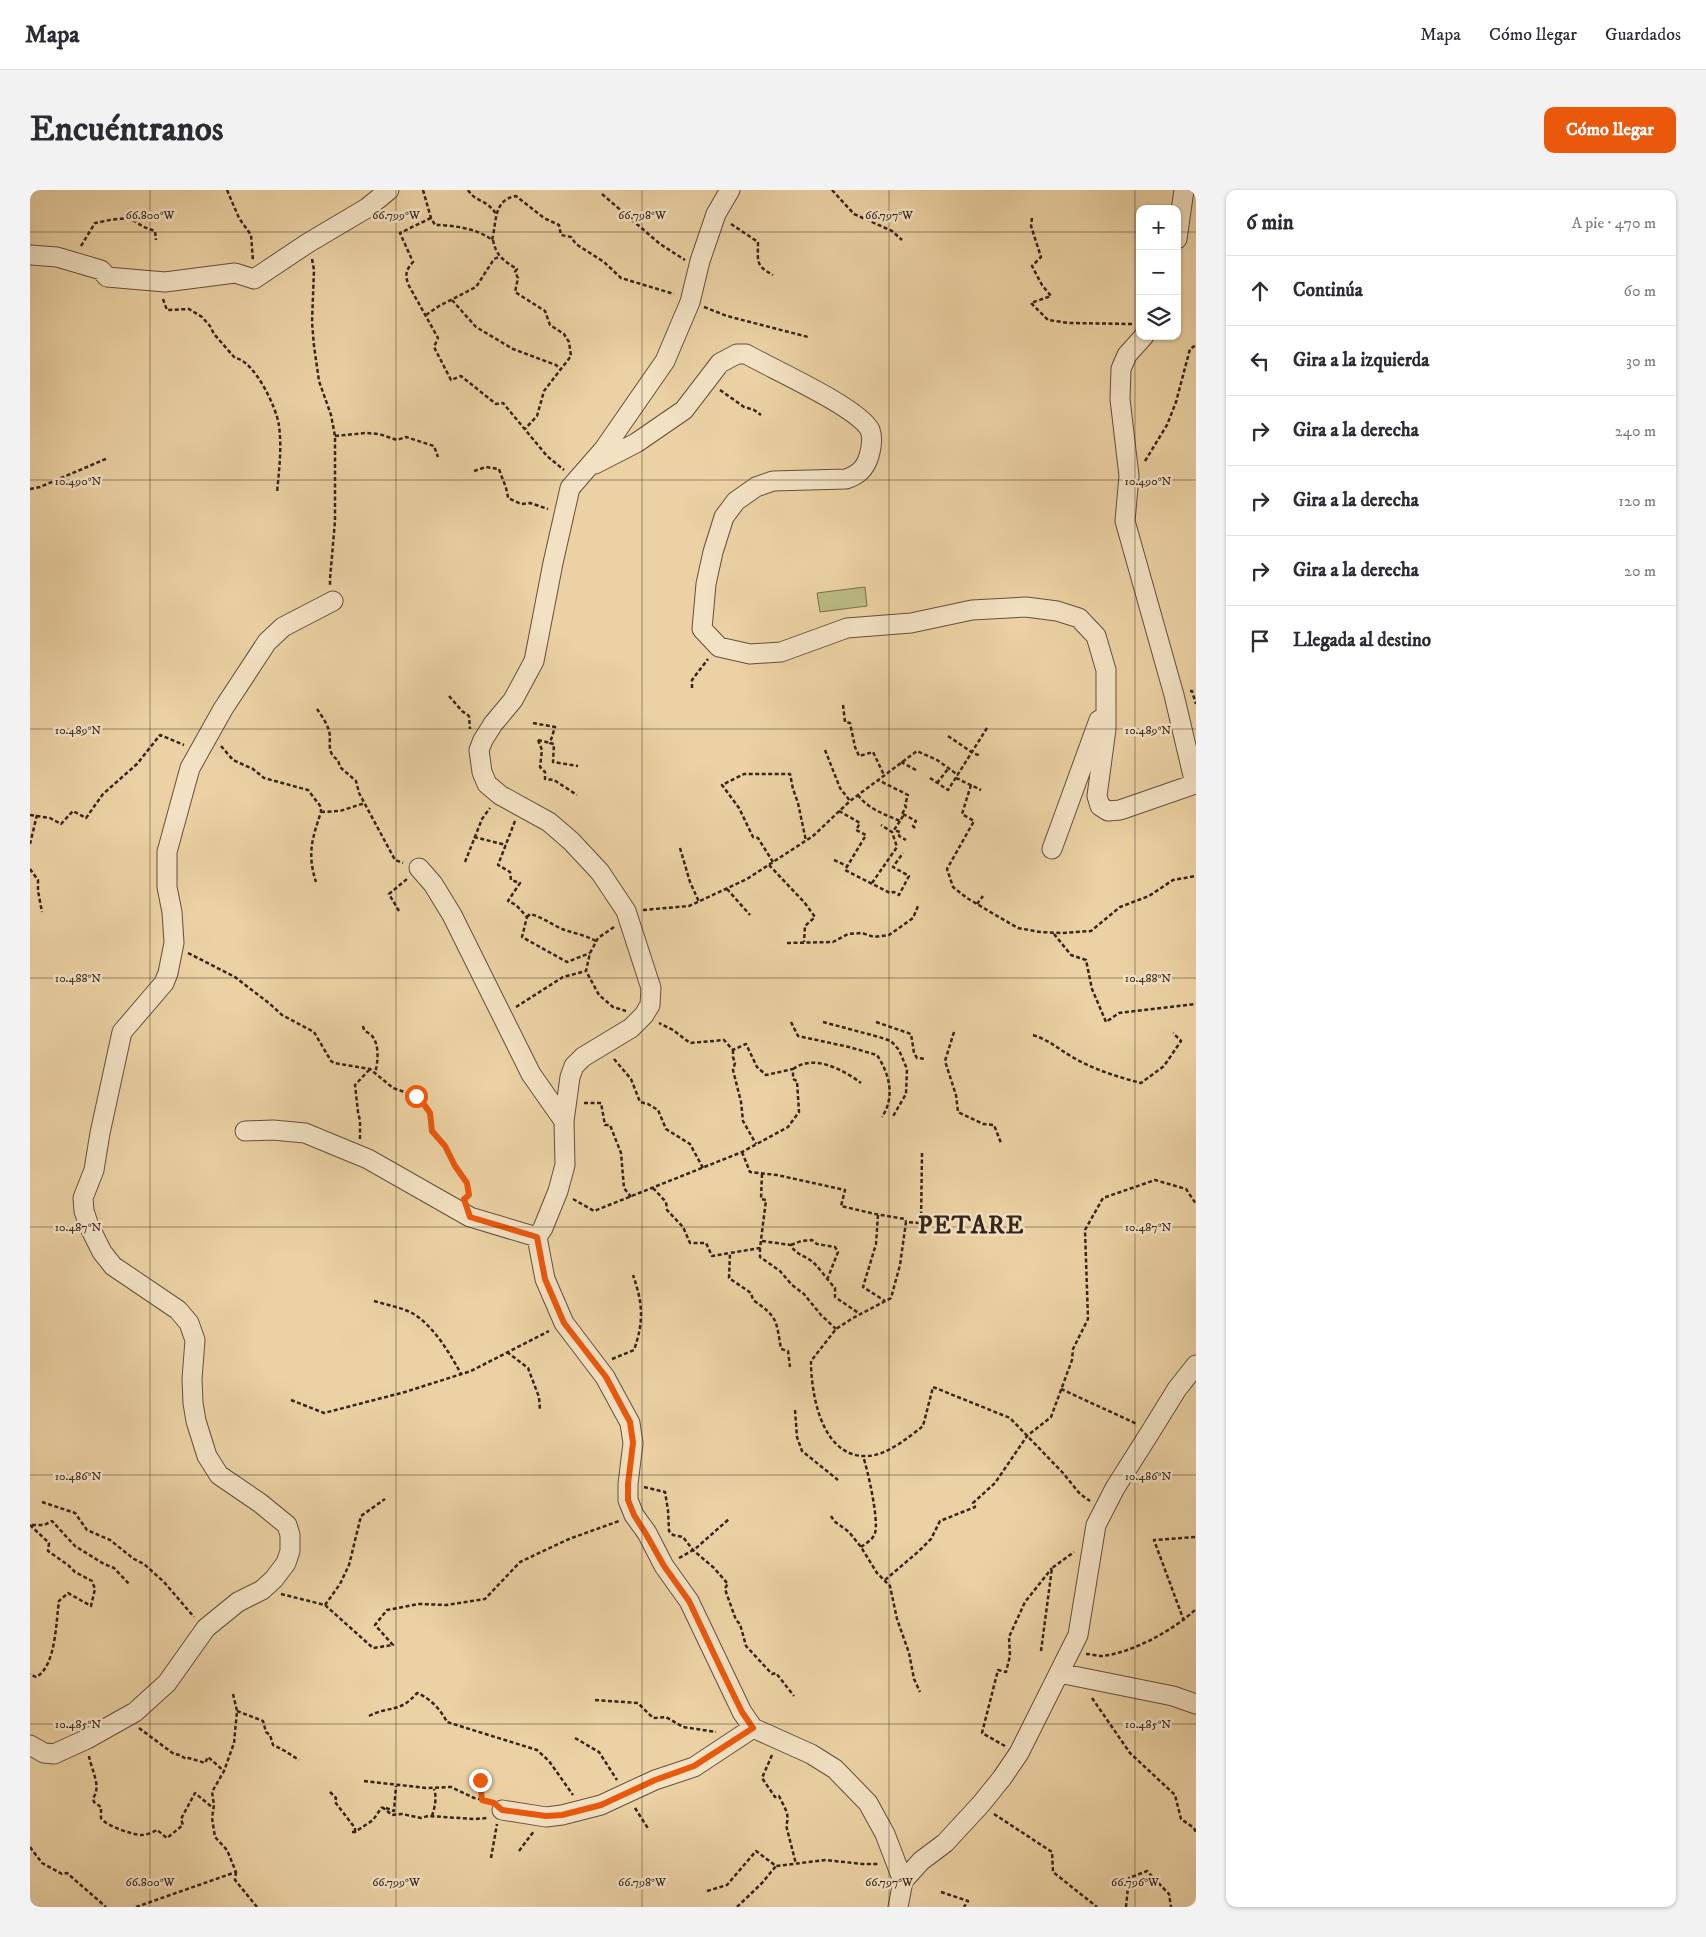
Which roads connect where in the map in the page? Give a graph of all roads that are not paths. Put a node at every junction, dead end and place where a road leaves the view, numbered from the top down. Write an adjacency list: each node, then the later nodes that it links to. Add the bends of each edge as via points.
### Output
1 (390, 190): 5 (street, via 254,280 235,273 165,282 106,277 101,270)
2 (730, 190): 7 (street, via 716,214 690,302 664,361)
3 (1184, 190): 4 (street)
4 (1181, 211)
5 (30, 255)
6 (1140, 340): 9 (street, via 1127,355 1121,369 1120,399 1128,476 1125,522 1181,720 1195,784 1120,810 1108,812 1100,806 1097,796 1106,729)
7 (590, 466): 9 (street, via 636,443 684,410 720,363 737,354 746,354 854,414 870,430 872,447 866,466 856,476 773,481 756,487 736,501 724,517 706,584 702,629 719,647 750,654 781,652 847,628 911,623 972,610 1026,607 1057,610 1079,618 1096,636 1106,670); 12 (street, via 570,488 534,661 513,700 493,724 479,750 486,784 549,822 572,841 600,872 629,918 651,988 650,1005 644,1015 574,1066)
8 (333, 601): 19 (street, via 284,627 267,642 198,751 184,786 167,852 167,887 174,943 168,973 164,983 122,1032 94,1170 83,1198 89,1226 113,1266 178,1310 189,1323 195,1340 193,1403 207,1456 218,1475 287,1525 290,1551 274,1579 206,1628 167,1683 127,1718 54,1754 44,1753)
9 (1105, 705): 10 (street)
10 (1052, 848)
11 (419, 868): 12 (street, via 452,915 531,1074)
12 (564, 1121): 14 (street, via 565,1165 558,1191)
13 (245, 1131): 14 (street, via 305,1133 368,1159 470,1217)
14 (537, 1237): 18 (street, via 545,1279 564,1323 606,1377 630,1422 633,1443 628,1500 634,1515 689,1601 742,1712)
15 (1196, 1365): 16 (street, via 1151,1431 1096,1525 1078,1635 1070,1652)
16 (1068, 1674): 17 (street, via 1173,1696); 21 (street, via 1002,1778 945,1843 920,1861)
17 (1196, 1704)
18 (747, 1732): 20 (street, via 694,1766 601,1805 562,1815); 21 (street, via 778,1739 835,1769 868,1803 885,1834)
19 (30, 1745)
20 (500, 1813)
21 (903, 1881): 22 (street)
22 (898, 1907)

